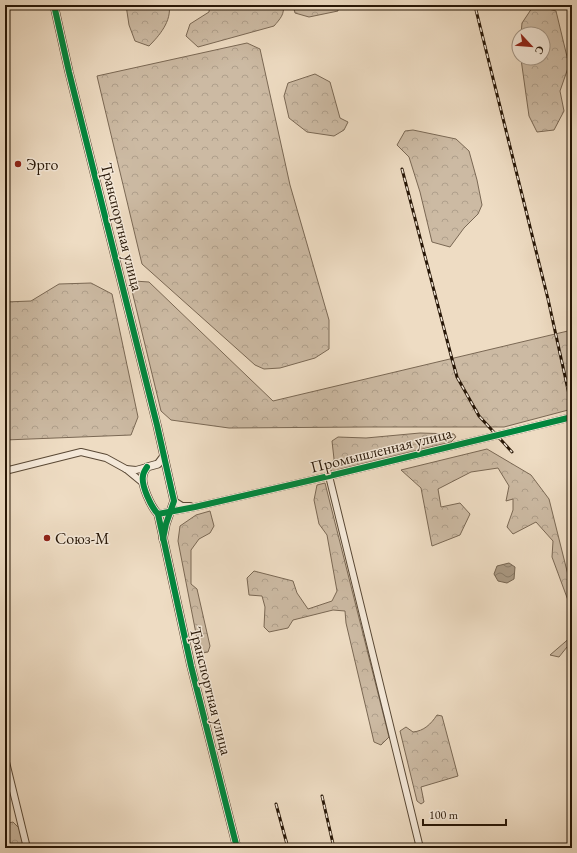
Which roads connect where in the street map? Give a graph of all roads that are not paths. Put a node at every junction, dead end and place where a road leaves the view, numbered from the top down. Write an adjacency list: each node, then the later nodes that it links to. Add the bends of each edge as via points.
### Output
1 (54, 5): 3 (street, Транспортная улица)
2 (572, 417): 9 (street, Промышленная улица)
3 (164, 456): 4 (street); 7 (street, Транспортная улица)
4 (158, 464): 5 (street); 7 (street)
5 (147, 467): 6 (street); 10 (street, via 143,474)
6 (126, 469): 8 (street, via 106,458 80,452); 10 (street)
7 (167, 470): 11 (street, Транспортная улица)
8 (5, 471)
9 (329, 476): 12 (street, Промышленная улица); 19 (street)
10 (143, 483): 14 (street, Транспортная улица)
11 (174, 501): 12 (street, via 182,506); 13 (street)
12 (195, 507): 13 (street, Промышленная улица)
13 (171, 512): 14 (street, Промышленная улица); 15 (street)
14 (158, 514): 15 (street, Транспортная улица)
15 (163, 539): 18 (street, Транспортная улица, via 191,666)
16 (5, 758): 17 (street)
17 (27, 848)
18 (237, 848)
19 (420, 848)

